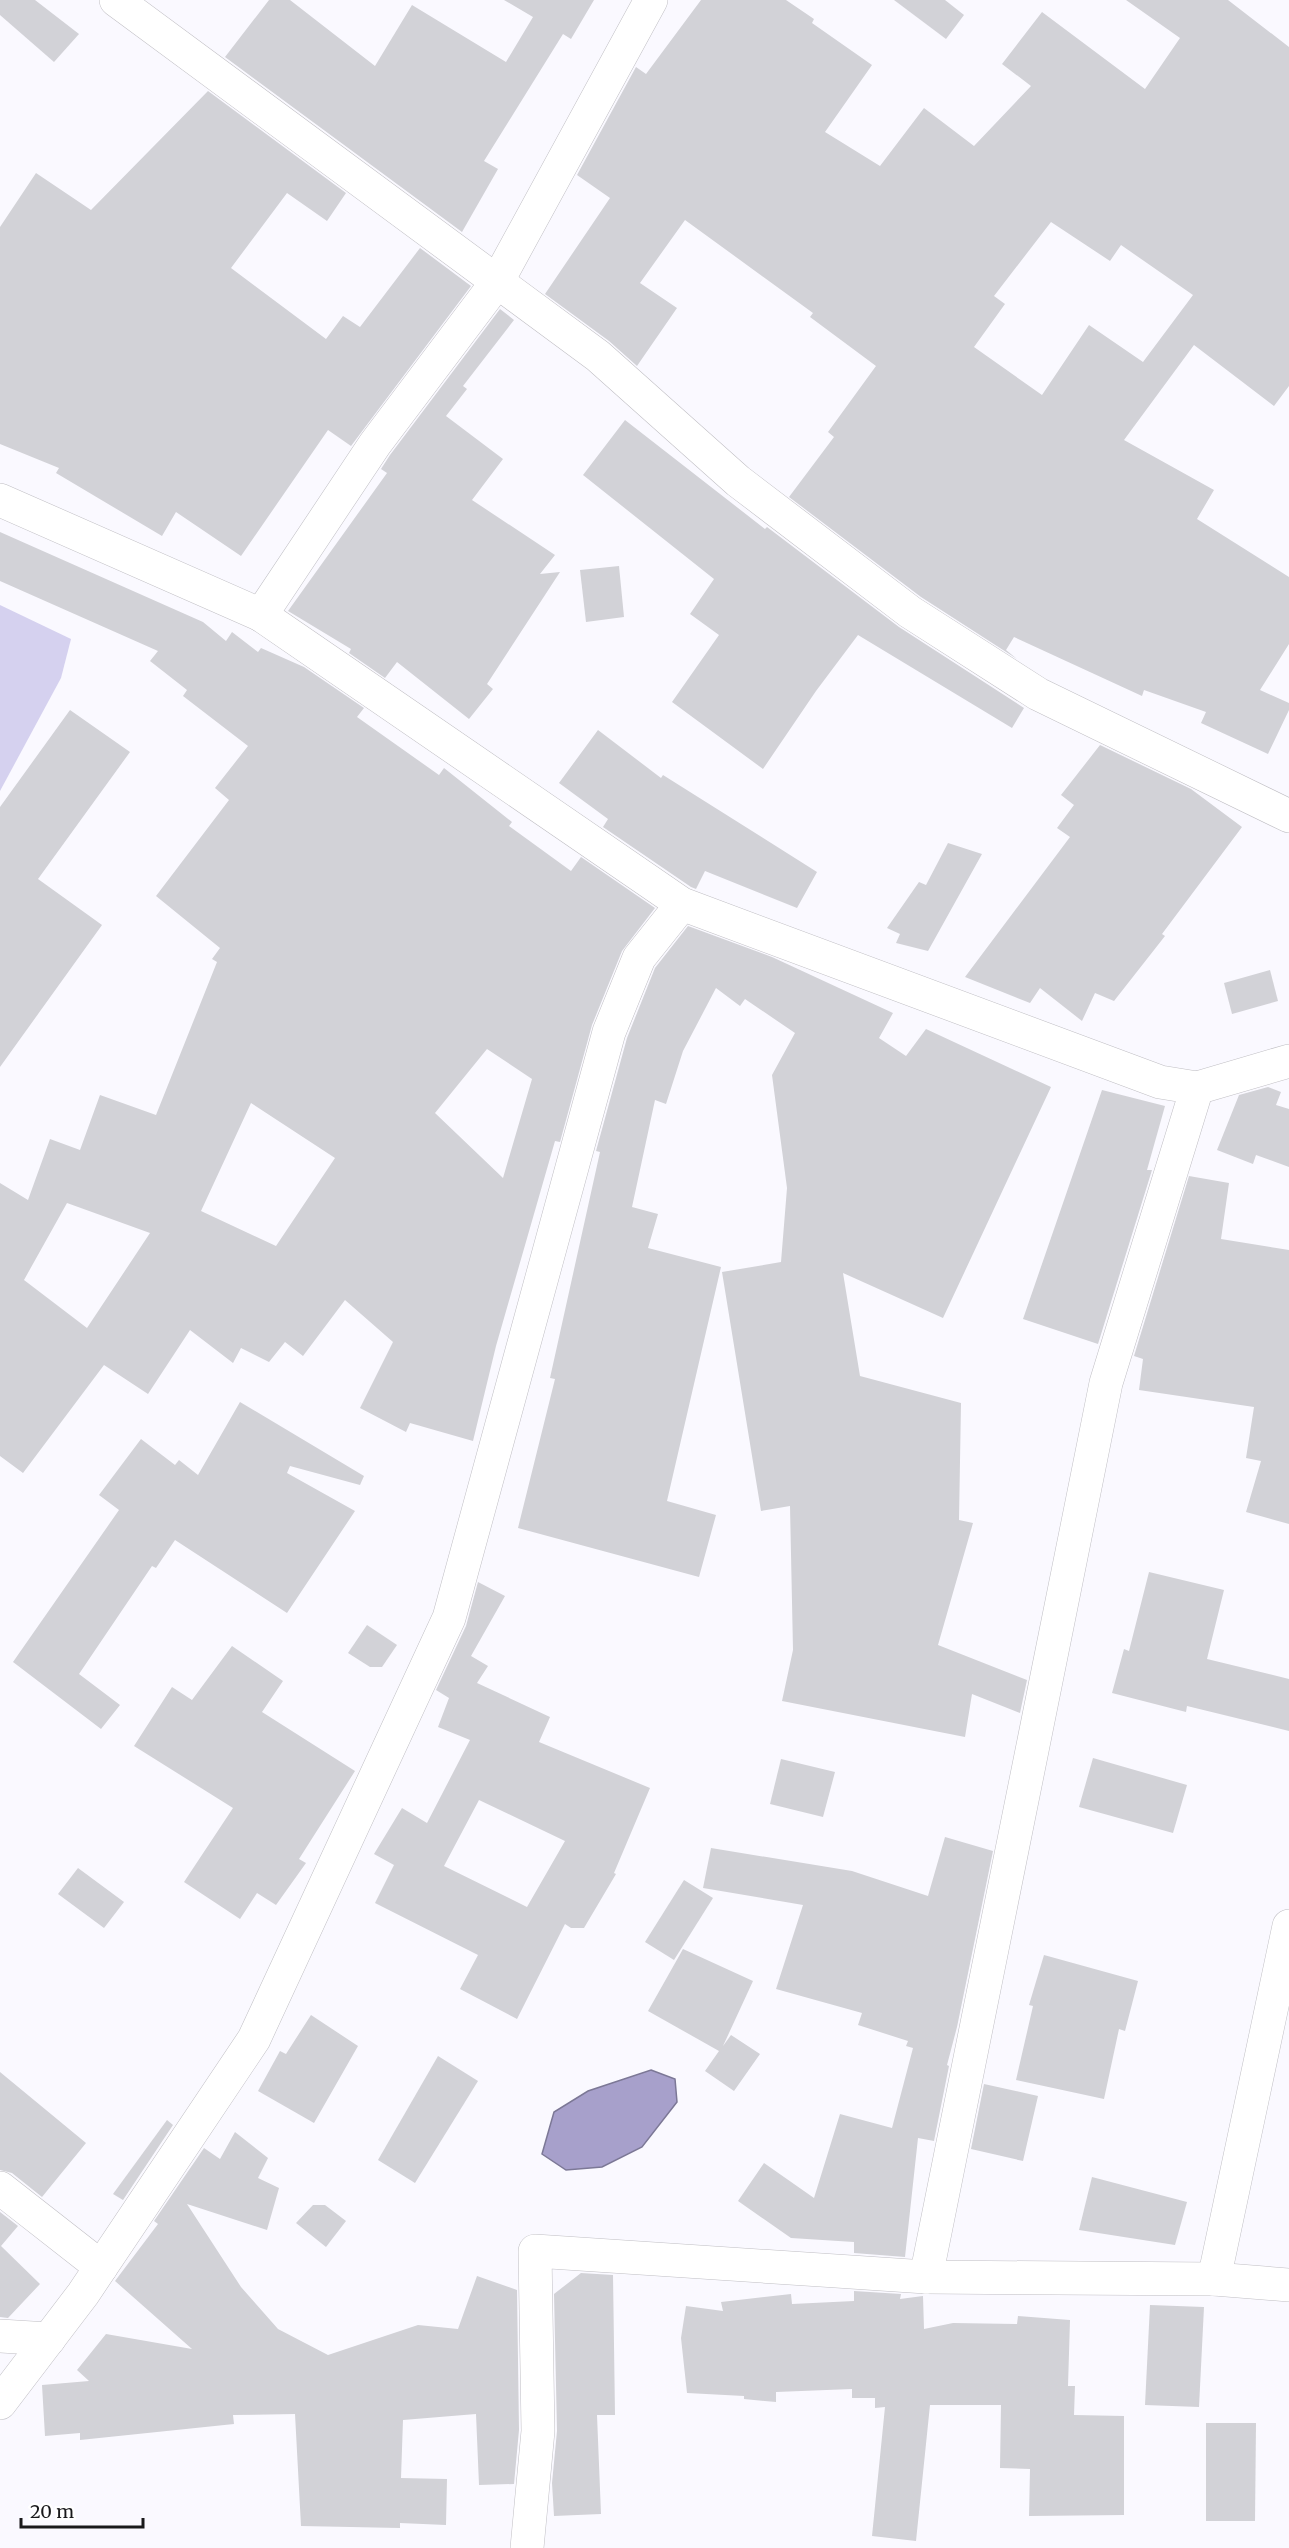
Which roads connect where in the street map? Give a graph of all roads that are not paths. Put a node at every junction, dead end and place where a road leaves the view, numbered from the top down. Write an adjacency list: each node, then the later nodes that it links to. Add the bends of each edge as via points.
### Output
1 (116, 0): 3 (street)
2 (651, 0): 3 (street)
3 (497, 282): 5 (street, via 375,444); 6 (street, via 598,356 738,481 910,612 1038,694)
4 (0, 500): 5 (street)
5 (261, 615): 7 (street)
6 (1289, 816)
7 (682, 904): 9 (street, via 1160,1082); 12 (street, via 639,958 609,1032 449,1618 254,2039)
8 (1289, 1061): 9 (street)
9 (1197, 1088): 13 (street, via 1106,1383)
10 (1289, 1926): 14 (street)
11 (0, 2188): 12 (street)
12 (101, 2267): 17 (street)
13 (926, 2277): 14 (street); 19 (street, via 535,2251 538,2431)
14 (1214, 2278): 15 (street)
15 (1289, 2285)
16 (0, 2336): 17 (street)
17 (49, 2338): 18 (street)
18 (0, 2403)
19 (527, 2548)

